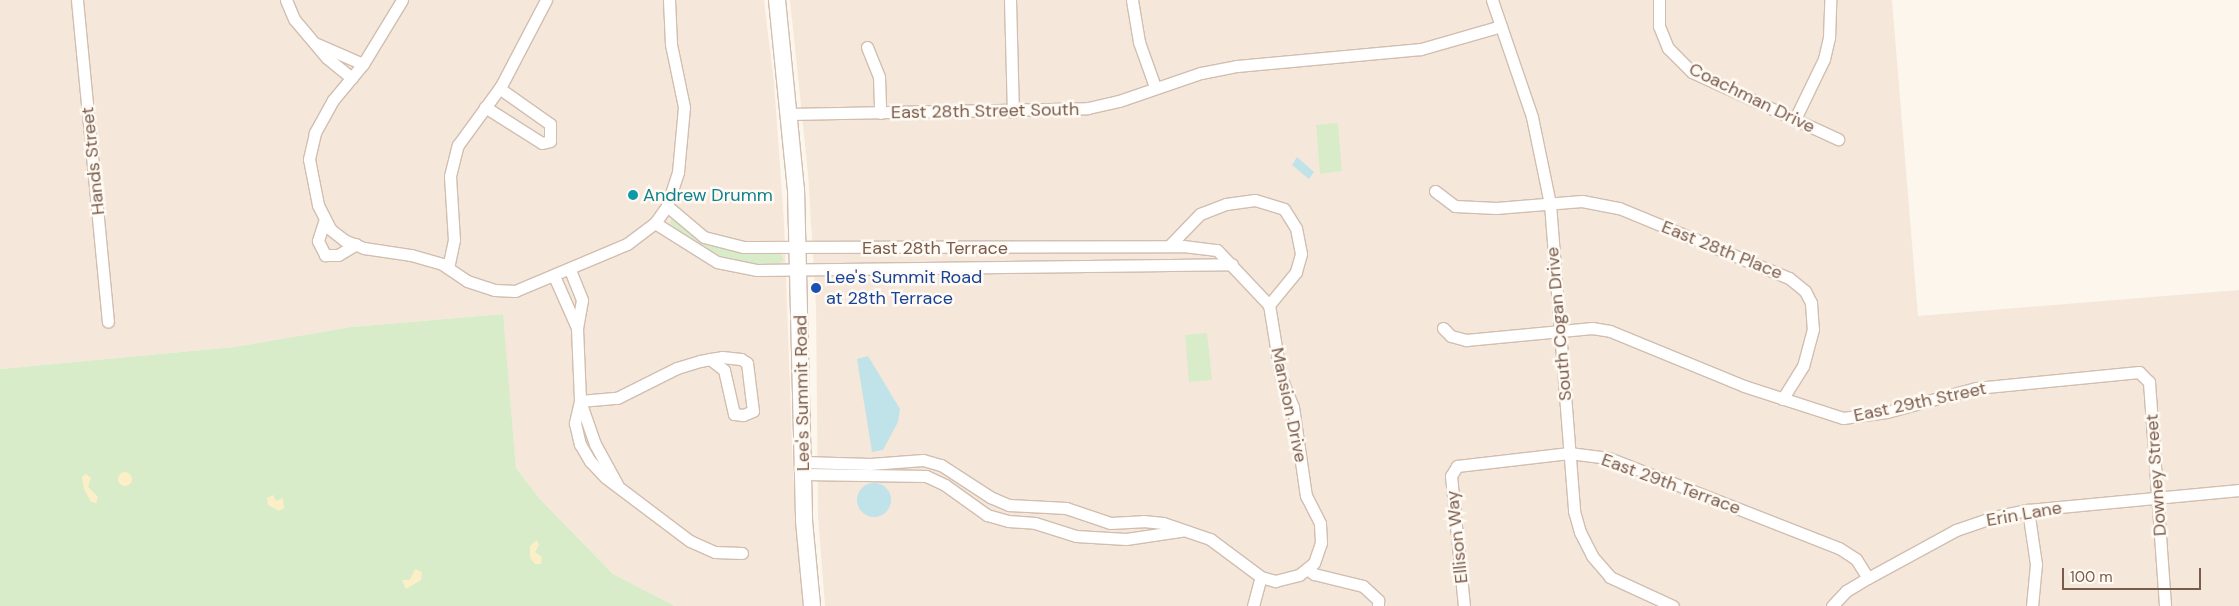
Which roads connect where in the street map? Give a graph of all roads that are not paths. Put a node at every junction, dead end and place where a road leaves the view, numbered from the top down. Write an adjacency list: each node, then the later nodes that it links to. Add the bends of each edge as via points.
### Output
1 (77, 0): 39 (street, Hands Street)
2 (286, 0): 13 (street, via 294,18)
3 (402, 0): 15 (street)
4 (546, 0): 17 (street)
5 (669, 0): 27 (street, via 671,44 684,107 678,172)
6 (777, 0): 22 (main road, Lee's Summit Road)
7 (1010, 0): 20 (street)
8 (1132, 0): 18 (street, via 1139,42)
9 (1492, 0): 12 (street, South Cogan Drive)
10 (1659, 0): 23 (street, Coachman Drive, via 1659,26 1670,51 1692,72)
11 (1830, 0): 23 (street, via 1829,38 1824,59)
12 (1501, 26): 18 (street, East 28th Street South, via 1421,49 1237,66); 26 (street, South Cogan Drive, via 1532,117)
13 (317, 44): 15 (street); 16 (street, via 332,63)
14 (867, 47): 21 (street, via 879,77)
15 (362, 64): 16 (street)
16 (352, 78): 28 (street, via 333,100 315,133 309,159 318,205)
17 (499, 88): 19 (street); 19 (street, via 550,124 550,141 542,143)
18 (1155, 88): 20 (street, East 28th Street South, via 1088,108)
19 (485, 107): 34 (street, via 458,145 450,176 454,240)
20 (1013, 112): 21 (street, East 28th Street South)
21 (880, 113): 22 (street, East 28th Street South)
22 (788, 114): 32 (main road, Lee's Summit Road)
23 (1795, 120): 24 (street, Coachman Drive)
24 (1838, 139)
25 (1435, 191): 26 (street, East 28th Place, via 1455,206 1496,208)
26 (1550, 204): 42 (street, South Cogan Drive); 45 (street, East 28th Place, via 1582,201 1618,208 1796,282 1811,304 1813,329 1803,366)
27 (667, 206): 29 (street); 32 (street, East 28th Terrace, via 704,237 725,244)
28 (325, 219): 30 (street, via 330,229); 30 (street, via 318,242 325,255 338,255)
29 (654, 222): 35 (street, East 28th Terrace, via 726,266 757,270); 36 (street, via 627,244)
30 (356, 244): 34 (street, via 411,255)
31 (1168, 246): 32 (street, East 28th Terrace); 33 (street, East 28th Terrace, via 1217,250); 38 (street, via 1200,214 1226,204 1255,200 1284,209 1296,228 1301,254 1296,272)
32 (799, 249): 35 (main road, Lee's Summit Road)
33 (1232, 264): 35 (street, East 28th Terrace); 38 (street, East 28th Terrace)
34 (448, 268): 37 (street, via 467,281 495,290 515,291)
35 (800, 268): 48 (main road, Lee's Summit Road)
36 (570, 270): 37 (street); 40 (street, via 582,300)
37 (554, 276): 40 (street)
38 (1269, 305): 55 (street, Mansion Drive, via 1281,378 1293,407 1306,496 1320,523 1321,543 1314,563)
39 (108, 322)
40 (577, 328): 46 (street)
41 (1443, 328): 42 (street, East 29th Street, via 1451,336 1466,340)
42 (1559, 330): 45 (street, East 29th Street, via 1592,328 1610,331); 47 (street, South Cogan Drive)
43 (710, 359): 43 (street, via 741,359 747,363 753,411 734,414 724,370); 46 (street, via 677,368 618,398)
44 (2146, 375): 45 (street, East 29th Street, via 2139,372 1976,388 1887,412 1850,418); 51 (street, Downey Street)
45 (1782, 399)
46 (580, 401): 54 (street, via 575,417 580,444 599,471 690,541 715,552)
47 (1570, 453): 49 (street, East 29th Terrace, via 1464,463); 57 (street, East 29th Terrace, via 1609,458 1839,548 1856,559); 62 (street, South Cogan Drive, via 1574,511 1592,556 1619,583)
48 (804, 468): 53 (street, via 926,476 945,485 987,515 1035,523 1076,536 1126,539 1180,531); 53 (street, via 923,460 941,465 990,497 1009,505 1066,508 1110,523 1143,521); 58 (main road, Lee's Summit Road)
49 (1456, 468): 61 (street, Ellison Way, via 1451,476)
50 (2239, 490): 51 (street, Erin Lane)
51 (2158, 497): 52 (street, Erin Lane); 65 (street, Downey Street)
52 (2028, 510): 57 (street, Erin Lane, via 1956,530); 64 (street, via 2036,564)
53 (1196, 532): 56 (street)
54 (742, 553)
55 (1307, 569): 56 (street, via 1299,575 1275,581); 60 (street, via 1314,574 1363,586 1378,600)
56 (1261, 577): 59 (street)
57 (1868, 578): 63 (street, Erin Lane, via 1846,591)
58 (812, 606)
59 (1253, 606)
60 (1378, 606)
61 (1464, 606)
62 (1673, 606)
63 (1832, 606)
64 (2032, 606)
65 (2165, 606)

